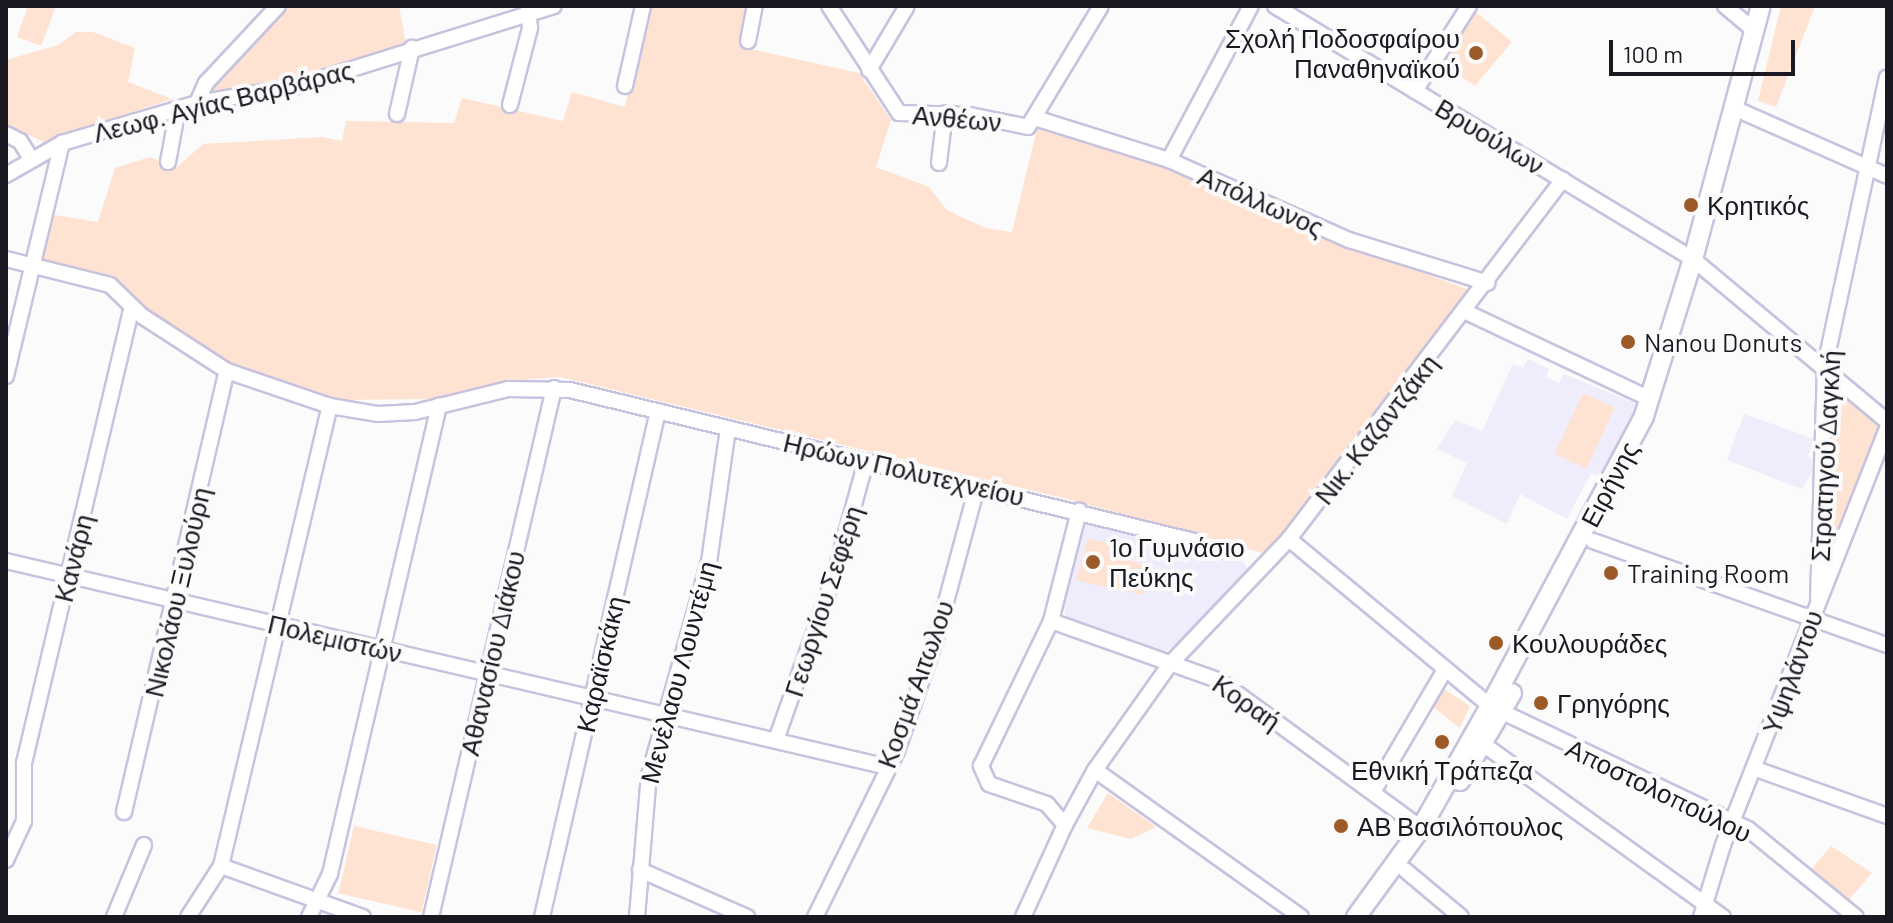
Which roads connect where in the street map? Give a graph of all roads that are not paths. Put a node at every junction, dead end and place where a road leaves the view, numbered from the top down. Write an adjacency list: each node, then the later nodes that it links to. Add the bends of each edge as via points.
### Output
1 (278, 6): 22 (street, via 206,83)
2 (554, 6): 14 (street, Λεωφ. Αγίας Βαρβάρας)
3 (643, 6): 20 (street)
4 (755, 6): 16 (street)
5 (829, 6): 18 (street)
6 (907, 6): 18 (street)
7 (1101, 6): 28 (street, Ανθέων)
8 (1251, 6): 32 (street)
9 (1275, 6): 21 (street, Βρυούλων)
10 (1469, 6): 21 (street)
11 (1725, 6): 15 (street)
12 (1761, 6): 15 (main road, Ειρήνης)
13 (1773, 6): 25 (main road, Ειρήνης)
14 (529, 10): 17 (street, Λεωφ. Αγίας Βαρβάρας); 23 (street)
15 (1756, 32): 25 (main road, Ειρήνης)
16 (748, 41)
17 (412, 48): 22 (street, Λεωφ. Αγίας Βαρβάρας, via 294,87); 27 (street)
18 (869, 70): 26 (street, Ανθέων, via 890,105 907,114)
19 (1887, 78): 35 (street, Στρατηγού Δαγκλή)
20 (625, 86)
21 (1415, 91): 38 (street, Βρυούλων)
22 (197, 103): 24 (street, Λεωφ. Αγίας Βαρβάρας)
23 (510, 105)
24 (178, 108): 30 (street, Λεωφ. Αγίας Βαρβάρας); 33 (street)
25 (1741, 112): 35 (street); 40 (main road, Ειρήνης)
26 (945, 113): 28 (street, Ανθέων, via 1028,127); 34 (street)
27 (397, 114)
28 (1035, 118): 32 (street, Απόλλωνος)
29 (6, 134): 31 (street, via 20,141)
30 (62, 143): 31 (street, Λεωφ. Αγίας Βαρβάρας); 41 (street)
31 (30, 157): 36 (street, Λεωφ. Αγίας Βαρβάρας)
32 (1169, 160): 42 (street, Απόλλωνος, via 1349,240)
33 (168, 162)
34 (939, 163)
35 (1869, 167): 37 (street); 45 (street, Στρατηγού Δαγκλή)
36 (6, 175)
37 (1887, 176)
38 (1563, 179): 40 (street, Βρυούλων); 42 (street, Νικ. Καζαντζάκη)
39 (6, 259): 41 (street, Ηρώων Πολυτεχνείου)
40 (1698, 263): 45 (street, Βρυούλων); 49 (main road, Ειρήνης); 61 (main road, Ειρήνης, via 1655,420)
41 (32, 266): 43 (street, Ηρώων Πολυτεχνείου, via 110,285); 47 (street)
42 (1488, 283): 44 (street, Νικ. Καζαντζάκη)
43 (132, 307): 46 (street, Ηρώων Πολυτεχνείου); 63 (street, Κανάρη)
44 (1466, 312): 49 (street); 59 (street, Νικ. Καζαντζάκη)
45 (1825, 366): 53 (street, Βρυούλων); 65 (street, Στρατηγού Δαγκλή)
46 (227, 371): 51 (street, Ηρώων Πολυτεχνείου); 64 (street, Νικολάου Ξυλούρη)
47 (6, 376)
48 (554, 388): 50 (street, Ηρώων Πολυτεχνείου, via 508,389); 52 (street, Ηρώων Πολυτεχνείου); 73 (street, Αθανασίου Διάκου)
49 (1650, 399): 75 (main road, Ειρήνης)
50 (439, 405): 51 (street, Ηρώων Πολυτεχνείου, via 378,414); 70 (street)
51 (330, 406): 68 (street)
52 (658, 411): 54 (street, Ηρώων Πολυτεχνείου); 74 (street, Καραϊσκάκη)
53 (1887, 421)
54 (728, 428): 56 (street, Ηρώων Πολυτεχνείου); 76 (street, Μενέλαου Λουντέμη, via 709,562)
55 (1887, 428): 65 (street, Υψηλάντου)
56 (866, 461): 57 (street, Ηρώων Πολυτεχνείου); 77 (street, Γεωργίου Σεφέρη, via 835,573)
57 (977, 487): 58 (street, Ηρώων Πολυτεχνείου); 79 (street, Κοσμά Αιτωλου, via 936,639)
58 (1079, 511): 60 (street, Ηρώων Πολυτεχνείου); 67 (street)
59 (1289, 539): 71 (street, Νικ. Καζαντζάκη); 72 (street)
60 (1194, 541)
61 (1593, 541): 66 (street); 75 (main road, Ειρήνης)
62 (6, 561): 63 (street, Πολεμιστών)
63 (69, 576): 64 (street, Πολεμιστών); 89 (street, Κανάρη, via 24,763 26,809)
64 (175, 601): 68 (street, Πολεμιστών); 83 (street, Νικολάου Ξυλούρη)
65 (1818, 601): 66 (street, Υψηλάντου)
66 (1812, 618): 69 (street); 80 (street, Υψηλάντου)
67 (1051, 621): 71 (street, Κοραή); 86 (street, via 981,766 989,784 1047,804)
68 (279, 625): 70 (street, Πολεμιστών); 90 (street)
69 (1887, 645)
70 (383, 650): 73 (street, Πολεμιστών); 93 (street, via 330,874)
71 (1170, 664): 81 (street, Νικ. Καζαντζάκη); 82 (street, Κοραή, via 1220,681)
72 (1445, 670): 75 (street); 82 (street)
73 (488, 673): 74 (street, Πολεμιστών); 100 (street, Αθανασίου Διάκου)
74 (592, 697): 76 (street, Πολεμιστών); 101 (street, Καραϊσκάκη)
75 (1496, 710): 78 (main road, Ειρήνης); 85 (street, Αποστολοπούλου); 87 (main road, Ειρήνης)
76 (665, 715): 77 (street, Πολεμιστών); 91 (street, Μενέλαου Λουντέμη, via 646,792)
77 (776, 740): 79 (street, Πολεμιστών)
78 (1483, 744): 92 (main road, Ειρήνης); 94 (street)
79 (888, 767): 104 (street, Κοσμά Αιτωλου)
80 (1756, 769): 84 (street); 85 (street, Υψηλάντου)
81 (1095, 770): 86 (street, Νικ. Καζαντζάκη); 106 (street)
82 (1373, 792): 87 (street, Κοραή)
83 (124, 812)
84 (1887, 816)
85 (1733, 821): 94 (street, Υψηλάντου); 111 (street, Αποστολοπούλου)
86 (1065, 825): 105 (street)
87 (1421, 828): 107 (main road, Ειρήνης)
88 (144, 845): 96 (street)
89 (6, 860)
90 (221, 866): 93 (street); 97 (street)
91 (640, 870): 95 (street); 102 (street, Μενέλαου Λουντέμη)
92 (1405, 870): 108 (main road, Ειρήνης); 109 (street)
93 (318, 899): 98 (street); 99 (street)
94 (1703, 910): 110 (street)
95 (726, 912): 103 (street)
96 (118, 916)
97 (188, 917)
98 (309, 917)
99 (363, 917)
100 (431, 917)
101 (542, 917)
102 (637, 917)
103 (747, 917)
104 (815, 917)
105 (1023, 917)
106 (1301, 917)
107 (1356, 917)
108 (1369, 917)
109 (1461, 917)
110 (1723, 917)
111 (1856, 917)

